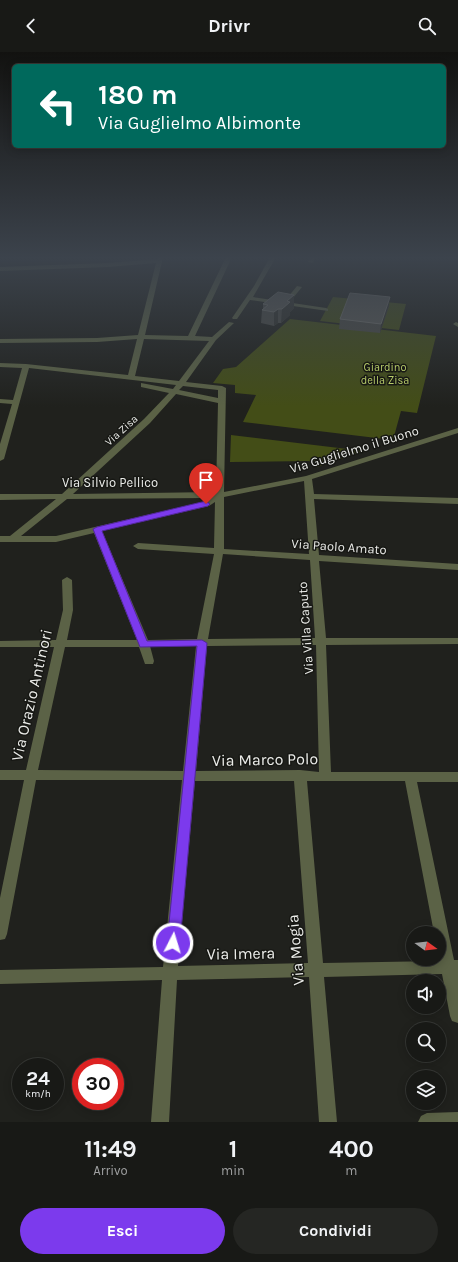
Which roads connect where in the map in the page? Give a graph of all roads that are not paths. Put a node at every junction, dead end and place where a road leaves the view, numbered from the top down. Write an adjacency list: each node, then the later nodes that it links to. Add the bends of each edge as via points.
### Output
1 (149, 307): 6 (street)
2 (207, 307): 7 (street)
3 (243, 307): 8 (street, Via Zisa)
4 (314, 307): 5 (street)
5 (326, 310)
6 (142, 337): 7 (street); 9 (street); 12 (street)
7 (191, 338): 8 (street)
8 (214, 339): 13 (street, Via Zisa)
9 (0, 341)
10 (0, 365): 11 (street)
11 (26, 366): 12 (street); 17 (street)
12 (131, 378): 13 (street); 14 (street, via 130,382)
13 (181, 382): 14 (street, Via Zisa); 16 (street, via 222,388)
14 (175, 391): 16 (street); 22 (street, Via Zisa, via 147,421)
15 (0, 401): 17 (street)
16 (220, 401): 21 (street)
17 (16, 402): 19 (street)
18 (458, 430): 20 (street, Via Guglielmo il Buono)
19 (0, 459)
20 (308, 478): 21 (street, Via Guglielmo il Buono); 23 (street, Via Villa Caputo)
21 (220, 495): 22 (street, Via Silvio Pellico); 26 (street, Via Guglielmo il Buono, via 206,504); 30 (street)
22 (65, 496): 24 (street, Via Silvio Pellico); 28 (street, Via Zisa)
23 (309, 496): 25 (street); 31 (street, Via Villa Caputo)
24 (0, 497)
25 (458, 501)
26 (97, 529): 28 (street, Via Guglielmo il Buono, via 56,539); 39 (street)
27 (0, 539): 28 (street, Via Guglielmo il Buono)
28 (12, 539)
29 (138, 546): 30 (street, Via Paolo Amato)
30 (219, 551): 31 (street, Via Paolo Amato); 36 (street)
31 (314, 557): 32 (street, Via Paolo Amato); 35 (street, Via Villa Caputo)
32 (458, 567)
33 (67, 580): 38 (street, Via Orazio Antinori, via 68,610)
34 (458, 641): 35 (street)
35 (321, 642): 36 (street); 44 (street, Via Villa Caputo)
36 (202, 643): 39 (street); 46 (street)
37 (0, 644): 38 (street)
38 (59, 644): 39 (street); 42 (street, Via Orazio Antinori)
39 (144, 644): 40 (street)
40 (149, 661)
41 (0, 775): 42 (street, Via Marco Polo)
42 (31, 775): 46 (street, Via Marco Polo); 48 (street, Via Orazio Antinori)
43 (300, 775): 44 (street, Via Marco Polo); 46 (street, Via Marco Polo); 50 (street, Via Mogia)
44 (325, 775): 45 (street, Via Marco Polo)
45 (410, 776): 47 (street, Via Marco Polo); 49 (street)
46 (189, 777): 51 (street)
47 (458, 777)
48 (0, 934)
49 (453, 967): 50 (street, Via Imera); 53 (street)
50 (315, 970): 51 (street, Via Imera); 56 (street, Via Mogia)
51 (170, 973): 52 (street, Via Imera); 55 (street)
52 (0, 977)
53 (458, 1016)
54 (458, 1121): 57 (street)
55 (160, 1122)
56 (328, 1122)
57 (427, 1122)

